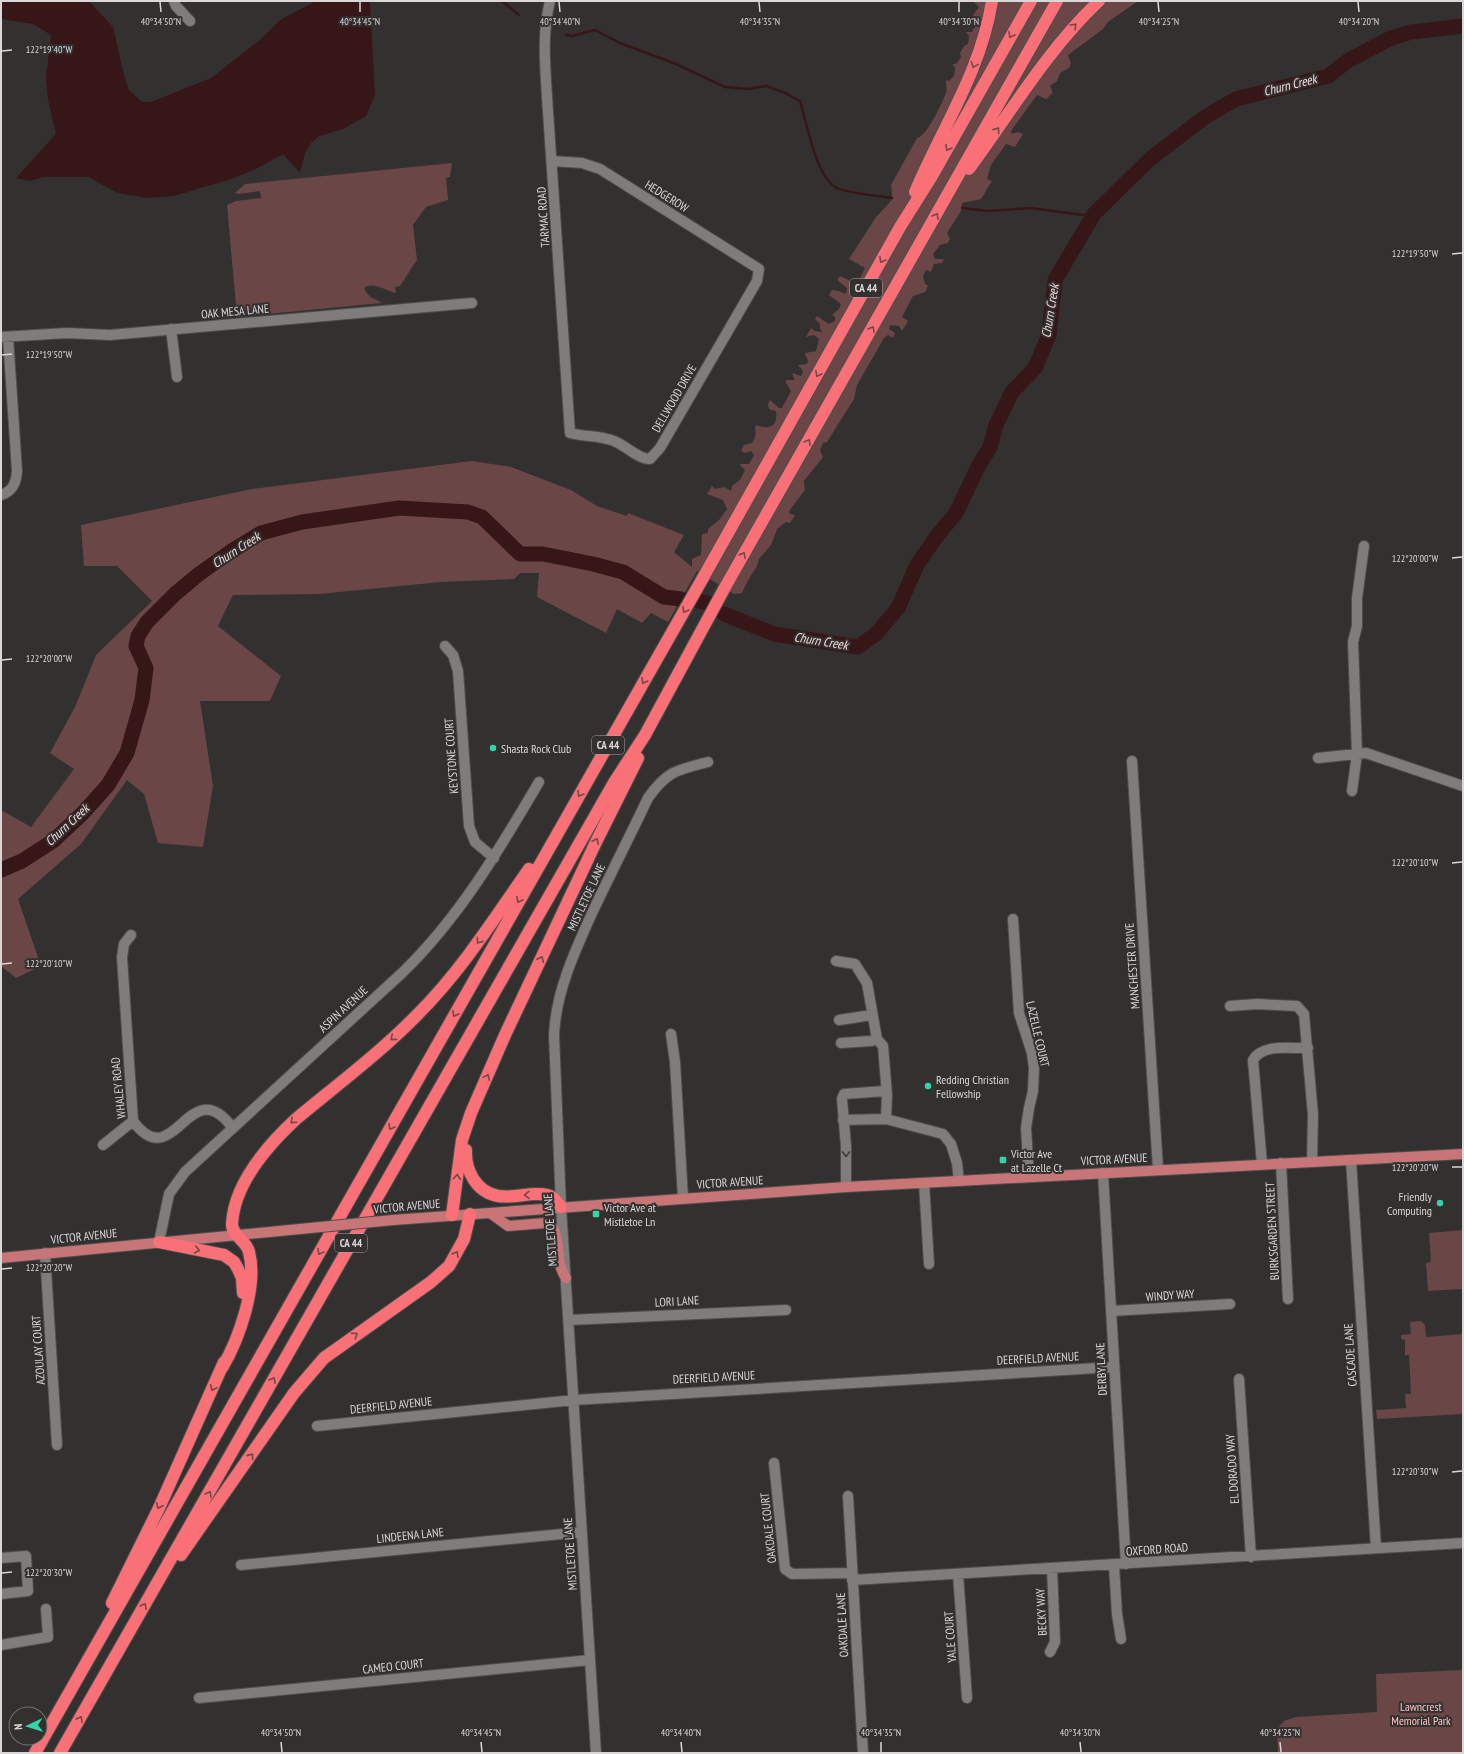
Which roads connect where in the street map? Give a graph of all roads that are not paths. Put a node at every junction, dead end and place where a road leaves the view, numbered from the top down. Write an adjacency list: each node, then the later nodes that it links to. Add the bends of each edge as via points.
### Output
1 (174, 1): 7 (street)
2 (550, 1): 8 (street, TARMAC ROAD, via 544,35)
3 (992, 1): 10 (highway, one-way to 10, via 980,50 967,86)
4 (1031, 1): 10 (highway, CA 44, one-way to 10, via 932,176)
5 (1057, 1): 9 (highway, CA 44)
6 (1099, 1): 9 (highway, one-way to 6, via 975,162 1064,36)
7 (190, 21)
8 (552, 161): 11 (street, HEDGEROW, via 582,163 600,169 757,267); 16 (street, TARMAC ROAD)
9 (948, 195): 20 (highway, CA 44, one-way to 9, via 724,589)
10 (900, 227): 28 (highway, CA 44, one-way to 28)
11 (760, 273): 16 (street, DELLWOOD DRIVE, via 654,457 645,458 605,438)
12 (472, 303): 13 (street, OAK MESA LANE)
13 (171, 329): 14 (street, OAK MESA LANE, via 110,335 67,333); 15 (street)
14 (5, 337): 17 (street, via 17,471 15,484)
15 (177, 377)
16 (570, 433)
17 (1, 495)
18 (1364, 546): 21 (street, via 1354,642)
19 (444, 646): 29 (street, KEYSTONE COURT, via 454,656 458,671 469,826 475,842)
20 (646, 735): 41 (highway, one-way to 20, via 596,842 640,754); 92 (highway, CA 44, one-way to 20, via 615,781)
21 (1357, 754): 22 (street); 26 (street, via 1366,754); 27 (street)
22 (1318, 758)
23 (1132, 761): 52 (street, MANCHESTER DRIVE)
24 (708, 762): 59 (street, MISTLETOE LANE, via 670,773 648,798 577,945 562,986 555,1013 554,1035)
25 (539, 782): 29 (street, ASPIN AVENUE)
26 (1463, 786)
27 (1352, 791)
28 (552, 842): 63 (highway, one-way to 63, via 536,859 442,990 419,1014 270,1144 242,1188 232,1224); 96 (highway, CA 44, one-way to 96)
29 (494, 858): 45 (street, ASPIN AVENUE, via 466,899 407,967)
30 (1012, 919): 54 (street, LAZELLE COURT, via 1019,1013 1032,1053 1034,1068 1026,1128)
31 (131, 935): 44 (street, WHALEY ROAD, via 124,944 122,958)
32 (836, 960): 34 (street, via 855,964 860,969 867,983)
33 (1230, 1006): 39 (street, via 1297,1006 1304,1014)
34 (872, 1015): 35 (street); 37 (street)
35 (839, 1020)
36 (671, 1034): 58 (street)
37 (877, 1039): 38 (street); 40 (street, via 882,1046)
38 (841, 1043)
39 (1308, 1048): 49 (street, via 1313,1115); 51 (street, via 1268,1049 1257,1054 1253,1060)
40 (885, 1091): 42 (street); 43 (street, via 844,1094)
41 (471, 1113): 59 (highway, one-way to 41, via 550,1195 498,1196 474,1182 466,1164); 62 (highway, one-way to 41, via 462,1140)
42 (886, 1119): 43 (street); 55 (street, via 943,1134 952,1144)
43 (843, 1120): 57 (street, one-way to 57)
44 (133, 1121): 45 (street, WHALEY ROAD, via 142,1131 155,1138 175,1132 194,1113 207,1109 220,1114); 46 (street)
45 (232, 1127): 64 (street, ASPIN AVENUE, via 172,1188)
46 (103, 1145)
47 (1463, 1154): 48 (main road, VICTOR AVENUE)
48 (1351, 1160): 49 (main road, VICTOR AVENUE); 84 (street, CASCADE LANE)
49 (1312, 1162): 50 (main road, VICTOR AVENUE)
50 (1281, 1163): 51 (main road, VICTOR AVENUE); 69 (street, BURKSGARDEN STREET)
51 (1262, 1164): 52 (main road, VICTOR AVENUE)
52 (1158, 1170): 53 (main road, VICTOR AVENUE)
53 (1103, 1173): 54 (main road, VICTOR AVENUE); 72 (street, DERBY LANE)
54 (1029, 1177): 55 (main road, VICTOR AVENUE)
55 (959, 1181): 56 (main road, VICTOR AVENUE)
56 (924, 1183): 57 (main road, VICTOR AVENUE); 67 (street)
57 (846, 1187): 58 (main road, VICTOR AVENUE)
58 (683, 1198): 59 (main road, VICTOR AVENUE)
59 (561, 1206): 60 (main road, VICTOR AVENUE); 68 (street, MISTLETOE LANE)
60 (490, 1213): 61 (main road, VICTOR AVENUE); 68 (main road, via 508,1226 545,1223 554,1229 559,1263)
61 (470, 1214): 62 (main road, VICTOR AVENUE); 92 (highway, one-way to 61, via 184,1552 312,1371 345,1341 449,1266 464,1239)
62 (452, 1215): 63 (main road, VICTOR AVENUE, bridge)
63 (236, 1235): 64 (main road, VICTOR AVENUE); 75 (highway, via 249,1251 250,1287 242,1325 233,1350)
64 (159, 1242): 65 (main road, VICTOR AVENUE); 75 (highway, one-way to 75, via 224,1255 234,1262 238,1269 243,1286 242,1304)
65 (45, 1253): 66 (main road, VICTOR AVENUE); 79 (street, AZOULAY COURT)
66 (1, 1258)
67 (929, 1264)
68 (566, 1278): 73 (street, MISTLETOE LANE)
69 (1288, 1298)
70 (1230, 1304): 72 (street, WINDY WAY)
71 (786, 1310): 73 (street, LORI LANE)
72 (1111, 1312): 74 (street, DERBY LANE)
73 (569, 1320): 77 (street, MISTLETOE LANE)
74 (1114, 1367): 77 (street, DEERFIELD AVENUE); 87 (street, DERBY LANE)
75 (222, 1368): 96 (highway, one-way to 96, via 159,1508 107,1613)
76 (1239, 1379): 85 (street, EL DORADO WAY)
77 (574, 1400): 78 (street, DEERFIELD AVENUE); 82 (street, MISTLETOE LANE)
78 (317, 1426)
79 (57, 1445)
80 (774, 1463): 93 (street, OAKDALE COURT, via 785,1569 792,1574)
81 (848, 1496): 93 (street, OAKDALE LANE)
82 (582, 1532): 88 (street, LINDEENA LANE); 100 (street, MISTLETOE LANE)
83 (1463, 1543): 84 (street, OXFORD ROAD)
84 (1376, 1548): 85 (street, OXFORD ROAD)
85 (1251, 1557): 87 (street, OXFORD ROAD)
86 (1, 1558): 94 (street, via 26,1556 28,1591)
87 (1126, 1564): 89 (street, OXFORD ROAD)
88 (241, 1565)
89 (1114, 1565): 90 (street, OXFORD ROAD); 97 (street)
90 (1052, 1568): 91 (street, OXFORD ROAD); 99 (street, BECKY WAY, via 1055,1642)
91 (958, 1574): 93 (street, OXFORD ROAD); 102 (street, YALE COURT)
92 (161, 1577): 104 (highway, CA 44, one-way to 92)
93 (852, 1577): 106 (street, OAKDALE LANE)
94 (1, 1594)
95 (46, 1609): 98 (street, via 48,1637)
96 (101, 1636): 103 (highway, CA 44)
97 (1121, 1639)
98 (1, 1644)
99 (1050, 1652)
100 (590, 1660): 101 (street, CAMEO COURT); 105 (street, MISTLETOE LANE)
101 (199, 1698)
102 (967, 1698)
103 (35, 1753)
104 (60, 1753)
105 (596, 1753)
106 (863, 1753)

